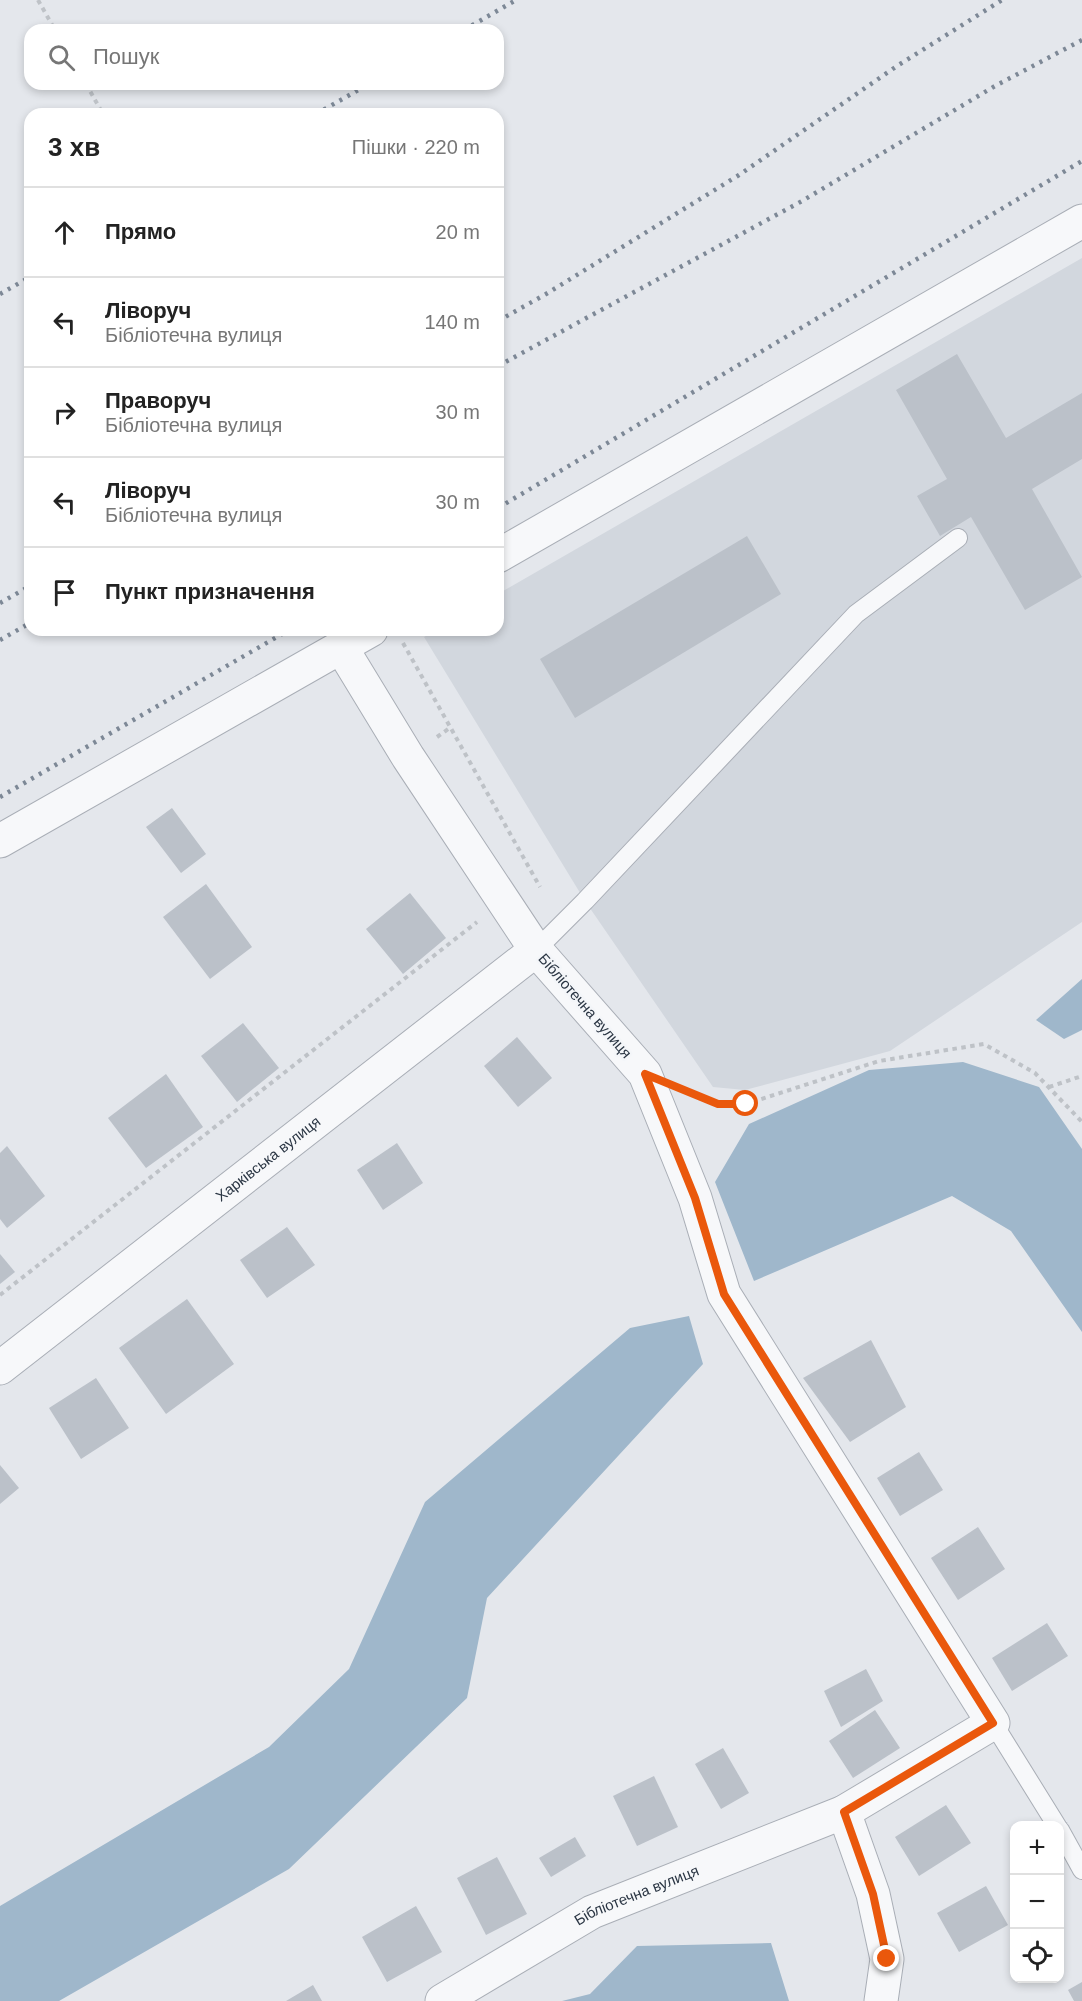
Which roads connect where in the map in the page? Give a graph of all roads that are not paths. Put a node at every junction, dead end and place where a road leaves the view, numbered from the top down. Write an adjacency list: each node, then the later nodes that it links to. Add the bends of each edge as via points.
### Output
1 (1082, 221): 3 (street)
2 (958, 538): 7 (lane, via 855,614)
3 (504, 553)
4 (382, 636): 5 (street)
5 (341, 647): 6 (street); 7 (street, Бібліотечна вулиця, via 408,757)
6 (0, 842)
7 (536, 950): 8 (street, Харківська вулиця); 9 (street, Бібліотечна вулиця, via 645,1074 695,1198 724,1294)
8 (0, 1368)
9 (993, 1723): 10 (street, Бібліотечна вулиця); 11 (lane, Бібліотечна вулиця)
10 (844, 1812): 14 (street, Бібліотечна вулиця, via 592,1912); 15 (street, via 873,1894 887,1959)
11 (1054, 1821)
12 (1064, 1839): 13 (lane)
13 (1082, 1870)
14 (442, 2001)
15 (881, 2001)

